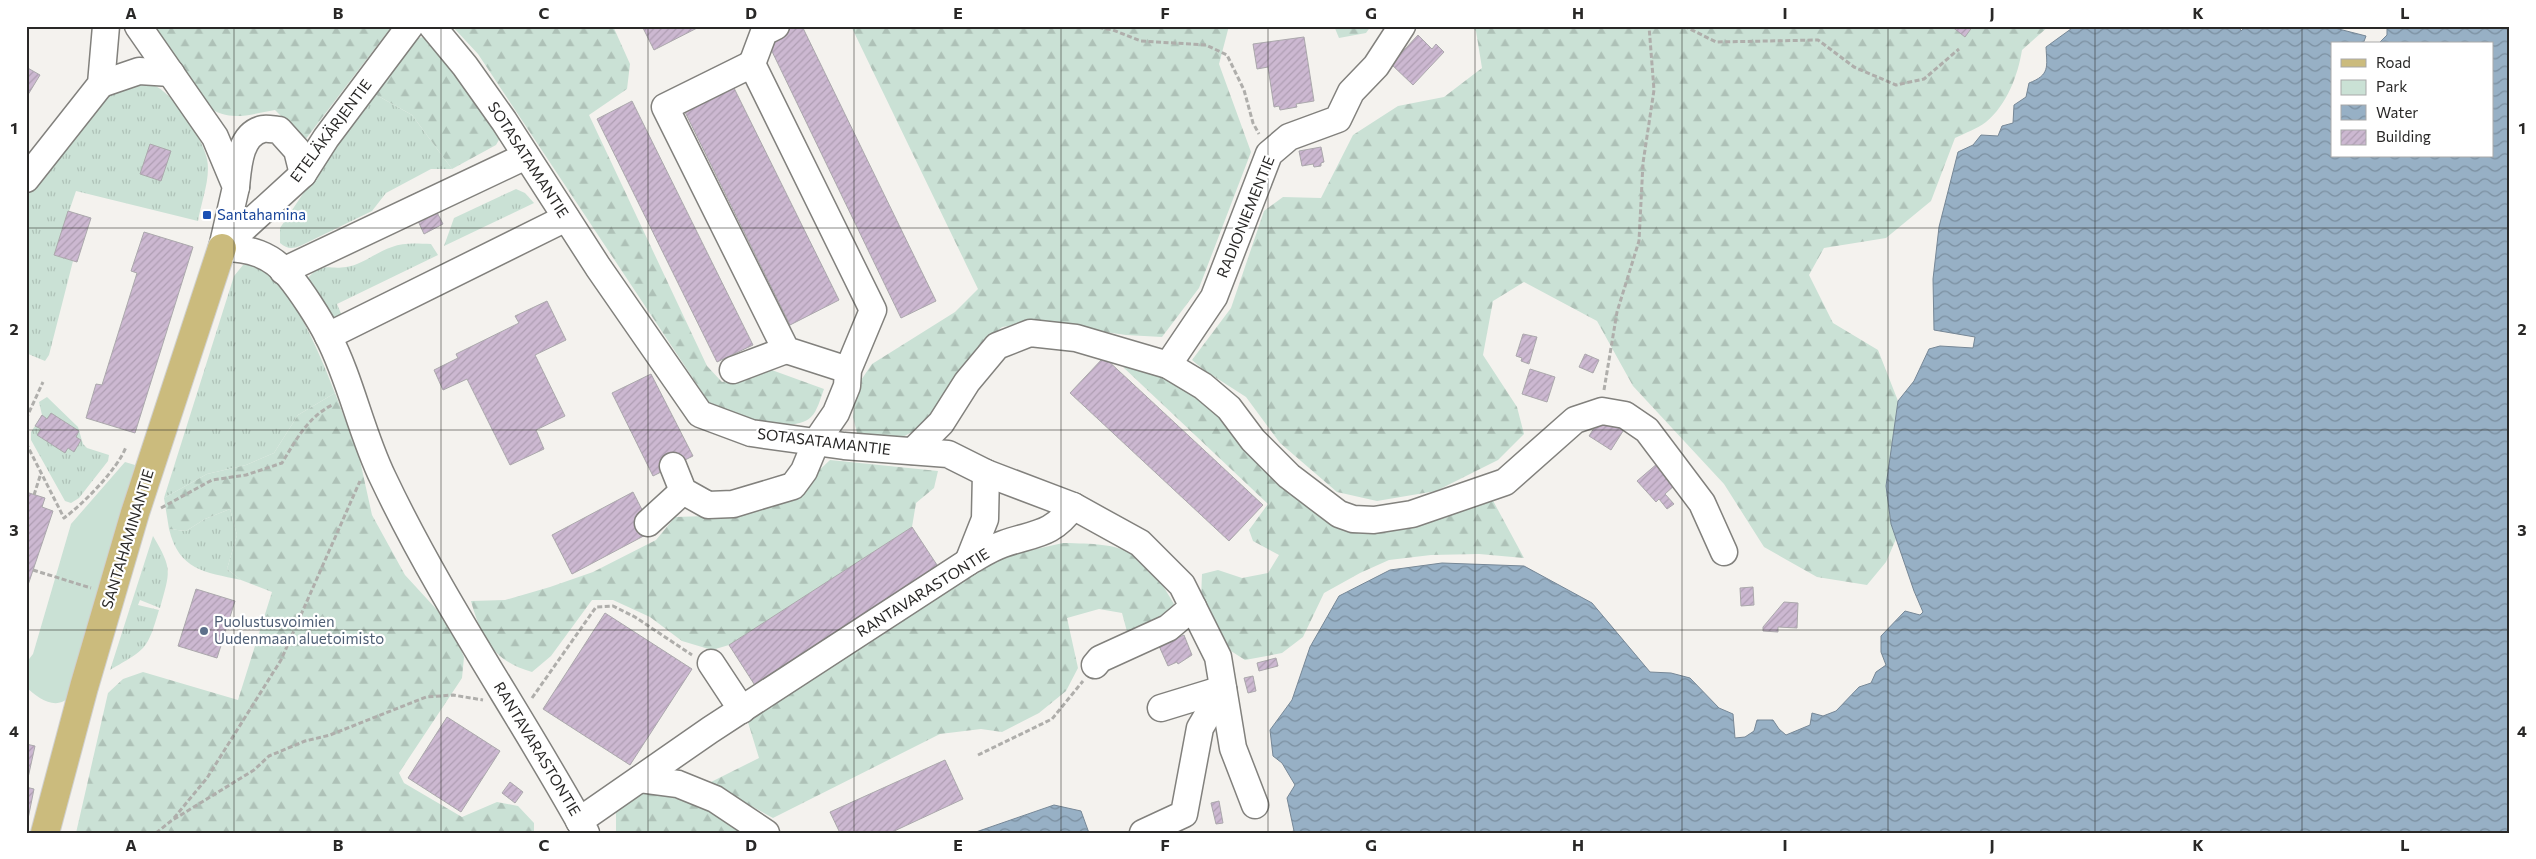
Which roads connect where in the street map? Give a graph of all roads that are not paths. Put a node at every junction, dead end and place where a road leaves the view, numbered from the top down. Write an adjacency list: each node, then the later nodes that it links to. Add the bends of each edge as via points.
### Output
1 (106, 26): 9 (street)
2 (138, 26): 8 (street)
3 (410, 26): 11 (street, ETELÄKÄRJENTIE)
4 (432, 26): 10 (street, SOTASATAMANTIE, via 465,66)
5 (776, 26): 7 (street, via 764,32)
6 (1402, 26): 19 (street, RADIONIEMENTIE, via 1376,66 1351,92 1338,119 1289,137 1270,154 1214,297)
7 (752, 64): 18 (street, via 665,107); 21 (street, via 873,310)
8 (171, 73): 9 (street, via 139,71); 13 (street, via 215,136)
9 (101, 84): 12 (street)
10 (526, 156): 14 (street, SOTASATAMANTIE); 16 (street)
11 (303, 174): 13 (street, via 297,150 279,130 263,129 247,140 240,157); 15 (street, ETELÄKÄRJENTIE)
12 (26, 179)
13 (236, 187): 15 (street)
14 (566, 218): 17 (street); 22 (street, SOTASATAMANTIE, via 700,414 751,434)
15 (222, 248): 16 (street, RANTAVARASTONTIE, via 245,248 267,257); 40 (main road, SANTAHAMINANTIE, via 138,504)
16 (283, 271): 17 (street, RANTAVARASTONTIE)
17 (328, 336): 39 (street, RANTAVARASTONTIE, via 382,476 426,562)
18 (786, 350): 20 (street); 21 (street)
19 (1168, 365): 23 (street, via 1076,338 1030,333 997,346 967,382 941,423); 29 (street, via 1203,386 1230,408 1253,440 1289,476 1339,514 1354,519 1374,520 1412,514 1505,482 1575,420 1602,411 1625,416 1647,430 1702,503)
20 (733, 370)
21 (848, 370): 22 (street, via 847,386 836,413)
22 (816, 442): 23 (street, SOTASATAMANTIE); 26 (street, via 804,471 793,486 733,504 708,505)
23 (913, 451): 25 (street, SOTASATAMANTIE, via 948,454)
24 (673, 466): 26 (street)
25 (986, 473): 27 (street, SOTASATAMANTIE); 30 (street, via 985,519)
26 (683, 492): 28 (street)
27 (1073, 506): 30 (street, RANTAVARASTONTIE, via 1064,519 1040,535 1002,544); 31 (street, SOTASATAMANTIE, via 1140,542 1182,585)
28 (648, 523)
29 (1724, 552)
30 (968, 562): 36 (street, RANTAVARASTONTIE)
31 (1193, 607): 33 (street, via 1168,628 1100,659); 34 (street, SOTASATAMANTIE, via 1218,657)
32 (711, 663): 36 (street)
33 (1095, 665)
34 (1223, 689): 35 (street); 38 (street, SOTASATAMANTIE, via 1233,748); 42 (street, via 1200,728 1184,814)
35 (1161, 708)
36 (742, 710): 37 (street, RANTAVARASTONTIE)
37 (640, 779): 39 (street, RANTAVARASTONTIE); 41 (street, via 678,784 715,799)
38 (1255, 805)
39 (582, 827)
40 (45, 833)
41 (766, 833)
42 (1143, 833)

